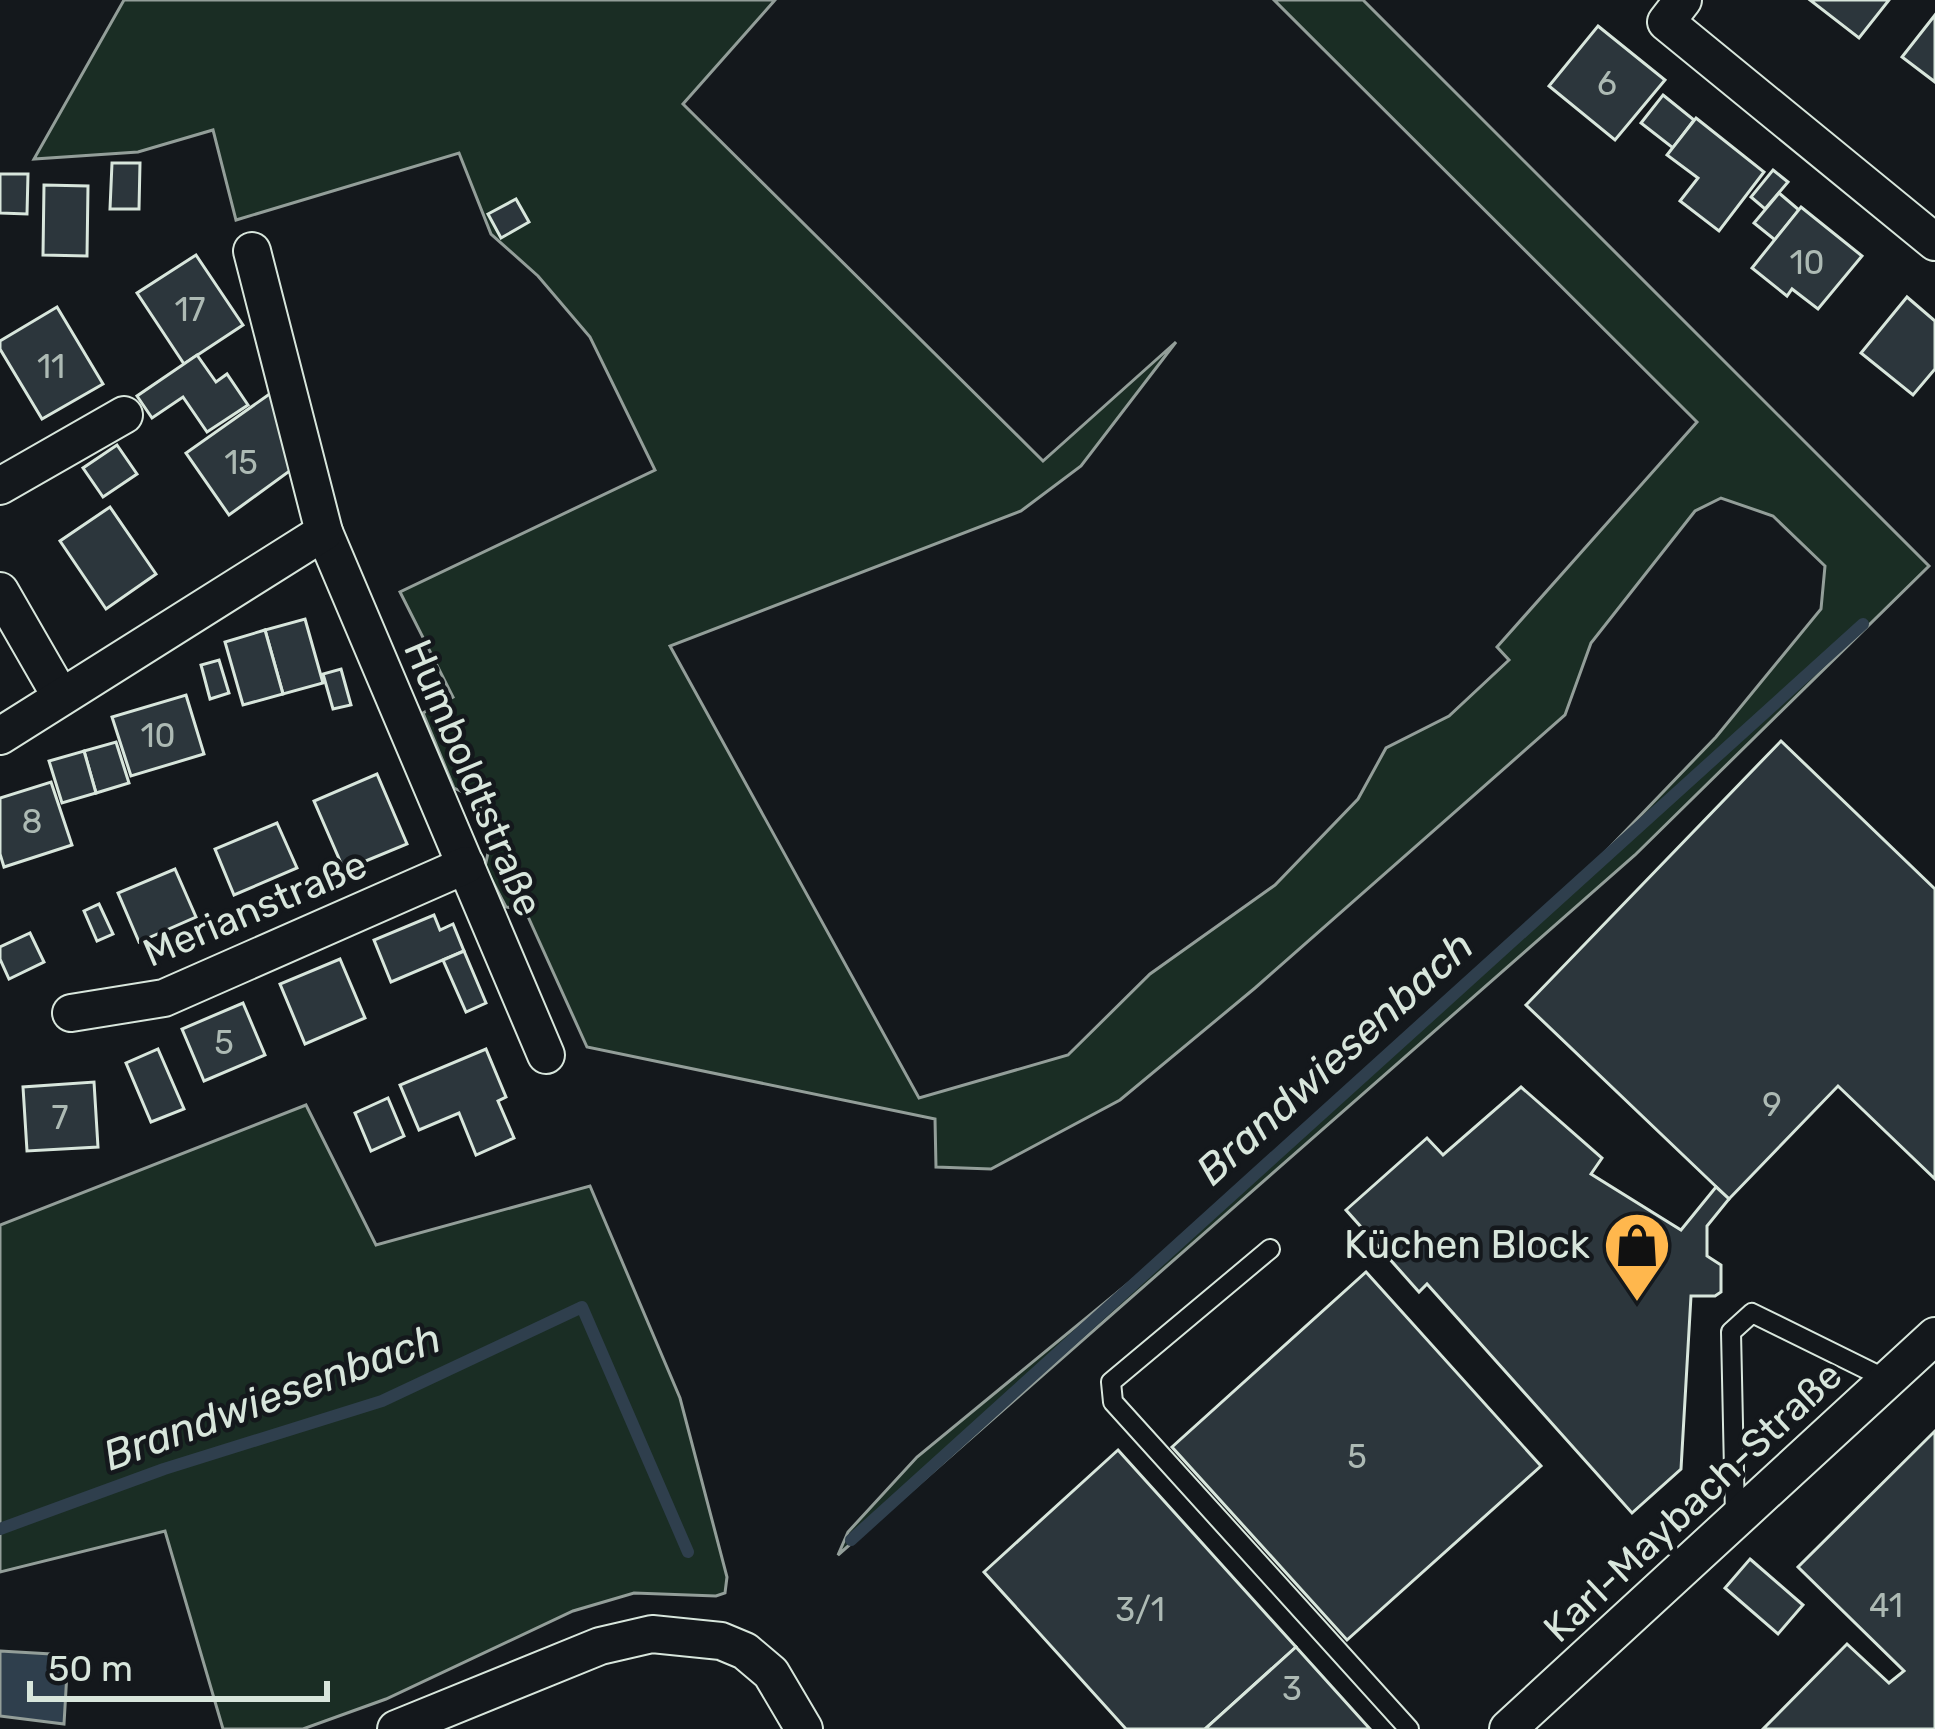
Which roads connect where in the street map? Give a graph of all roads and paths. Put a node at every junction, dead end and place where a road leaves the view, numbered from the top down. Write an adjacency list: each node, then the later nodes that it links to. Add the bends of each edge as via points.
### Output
1 (1683, 0): 2 (street, via 1666,22)
2 (1935, 242)
3 (251, 251): 6 (street, Humboldtstraße)
4 (124, 415): 5 (street)
5 (0, 486)
6 (324, 532): 8 (street); 10 (street, Humboldtstraße)
7 (0, 591): 8 (street)
8 (61, 697): 9 (street)
9 (0, 736)
10 (466, 865): 11 (street, Merianstraße, via 164,998); 12 (street, Humboldtstraße)
11 (71, 1012)
12 (546, 1055)
13 (1270, 1250): 19 (lane, via 1111,1382 1113,1402)
14 (1935, 1336): 15 (street, Karl-Maybach-Straße)
15 (1888, 1380): 16 (street, Karl-Maybach-Straße); 16 (lane, via 1752,1313 1731,1332)
16 (1735, 1520): 20 (street, Karl-Maybach-Straße)
17 (396, 1729): 18 (street, via 600,1646 652,1634 722,1641 746,1652 771,1673)
18 (804, 1729)
19 (1409, 1729)
20 (1508, 1729)

